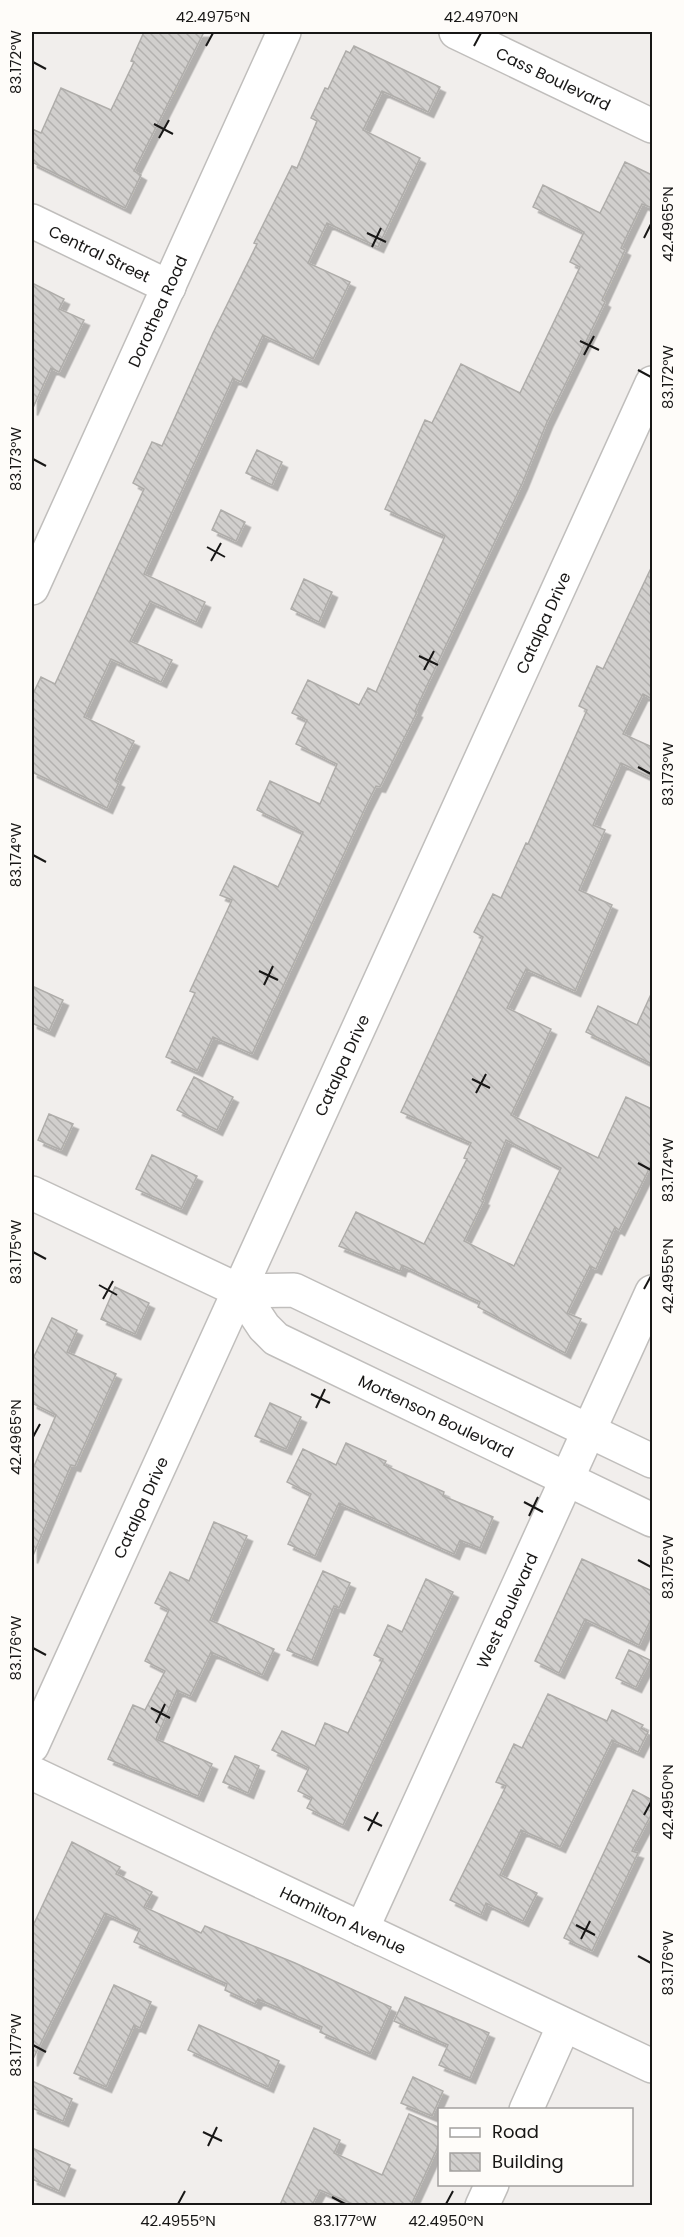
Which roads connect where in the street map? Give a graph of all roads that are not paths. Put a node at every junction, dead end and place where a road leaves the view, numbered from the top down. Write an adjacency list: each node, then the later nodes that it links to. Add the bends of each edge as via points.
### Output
1 (284, 32): 5 (street, Dorothea Road)
2 (456, 32): 3 (street, Cass Boulevard)
3 (652, 126)
4 (32, 221): 5 (street, Central Street)
5 (169, 286): 7 (street, Dorothea Road)
6 (652, 383): 9 (street, Catalpa Drive)
7 (32, 588)
8 (32, 1193): 9 (street, Mortenson Boulevard)
9 (240, 1290): 11 (street, Mortenson Boulevard, via 294,1290); 13 (street, Mortenson Boulevard, via 276,1339); 15 (street, Catalpa Drive)
10 (652, 1292): 11 (street, West Boulevard)
11 (589, 1431): 12 (street, Mortenson Boulevard); 13 (street, West Boulevard)
12 (652, 1461)
13 (566, 1480): 14 (street, Mortenson Boulevard); 17 (street, West Boulevard)
14 (652, 1520)
15 (32, 1746)
16 (32, 1773): 17 (street, Hamilton Avenue)
17 (362, 1929): 18 (street, Hamilton Avenue)
18 (564, 2025): 19 (street, Hamilton Avenue); 20 (street)
19 (652, 2066)
20 (525, 2108)
21 (491, 2186): 22 (street)
22 (482, 2205)

